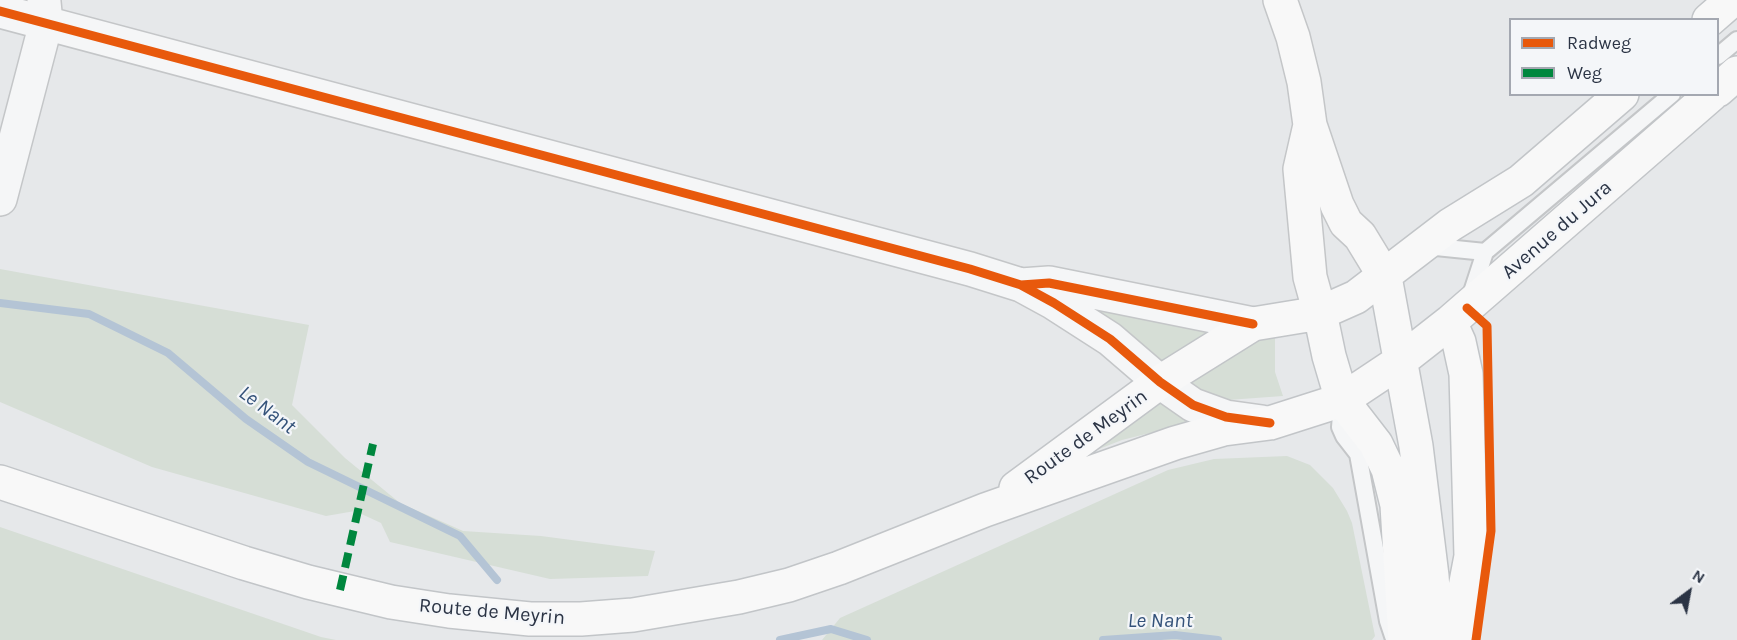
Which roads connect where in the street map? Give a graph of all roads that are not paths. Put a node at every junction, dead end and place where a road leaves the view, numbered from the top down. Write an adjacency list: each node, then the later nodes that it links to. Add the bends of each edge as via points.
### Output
1 (1280, 0): 13 (main road, via 1304,82)
2 (1732, 0): 5 (main road)
3 (0, 11): 4 (street)
4 (45, 12): 14 (street); 18 (street)
5 (1711, 18)
6 (1737, 40): 7 (lane)
7 (1719, 55)
8 (1737, 73): 9 (main road)
9 (1719, 89)
10 (1620, 96): 15 (main road, via 1521,181)
11 (1670, 96): 16 (lane)
12 (1710, 96): 20 (main road, Avenue du Jura)
13 (1310, 125): 17 (main road, via 1336,205); 19 (main road, via 1300,170 1310,277)
14 (0, 199)
15 (1424, 245): 16 (lane); 17 (main road)
16 (1485, 252): 20 (lane)
17 (1384, 277): 19 (main road, Route de Meyrin, via 1356,297); 22 (main road)
18 (1021, 285): 21 (street, via 1049,283); 23 (street, via 1110,339)
19 (1320, 313): 21 (main road, Route de Meyrin); 24 (main road)
20 (1459, 315): 22 (main road, Avenue du Jura); 31 (main road, via 1459,342 1466,374 1471,556)
21 (1254, 324): 23 (main road, Route de Meyrin)
22 (1400, 362): 24 (main road, Avenue du Jura); 30 (main road, via 1416,446)
23 (1160, 382): 25 (street, via 1208,411); 27 (main road, Route de Meyrin)
24 (1342, 400): 25 (main road, Route de Meyrin); 28 (lane, via 1340,427 1358,454); 29 (main road, via 1376,444 1388,469 1397,505)
25 (1270, 423): 27 (main road, Route de Meyrin, via 1224,429 1175,442)
26 (0, 482): 27 (main road, Route de Meyrin, via 319,585 391,602 530,619 633,615 739,597 839,568)
27 (985, 510)
28 (1394, 640)
29 (1405, 640)
30 (1437, 640)
31 (1455, 640)

